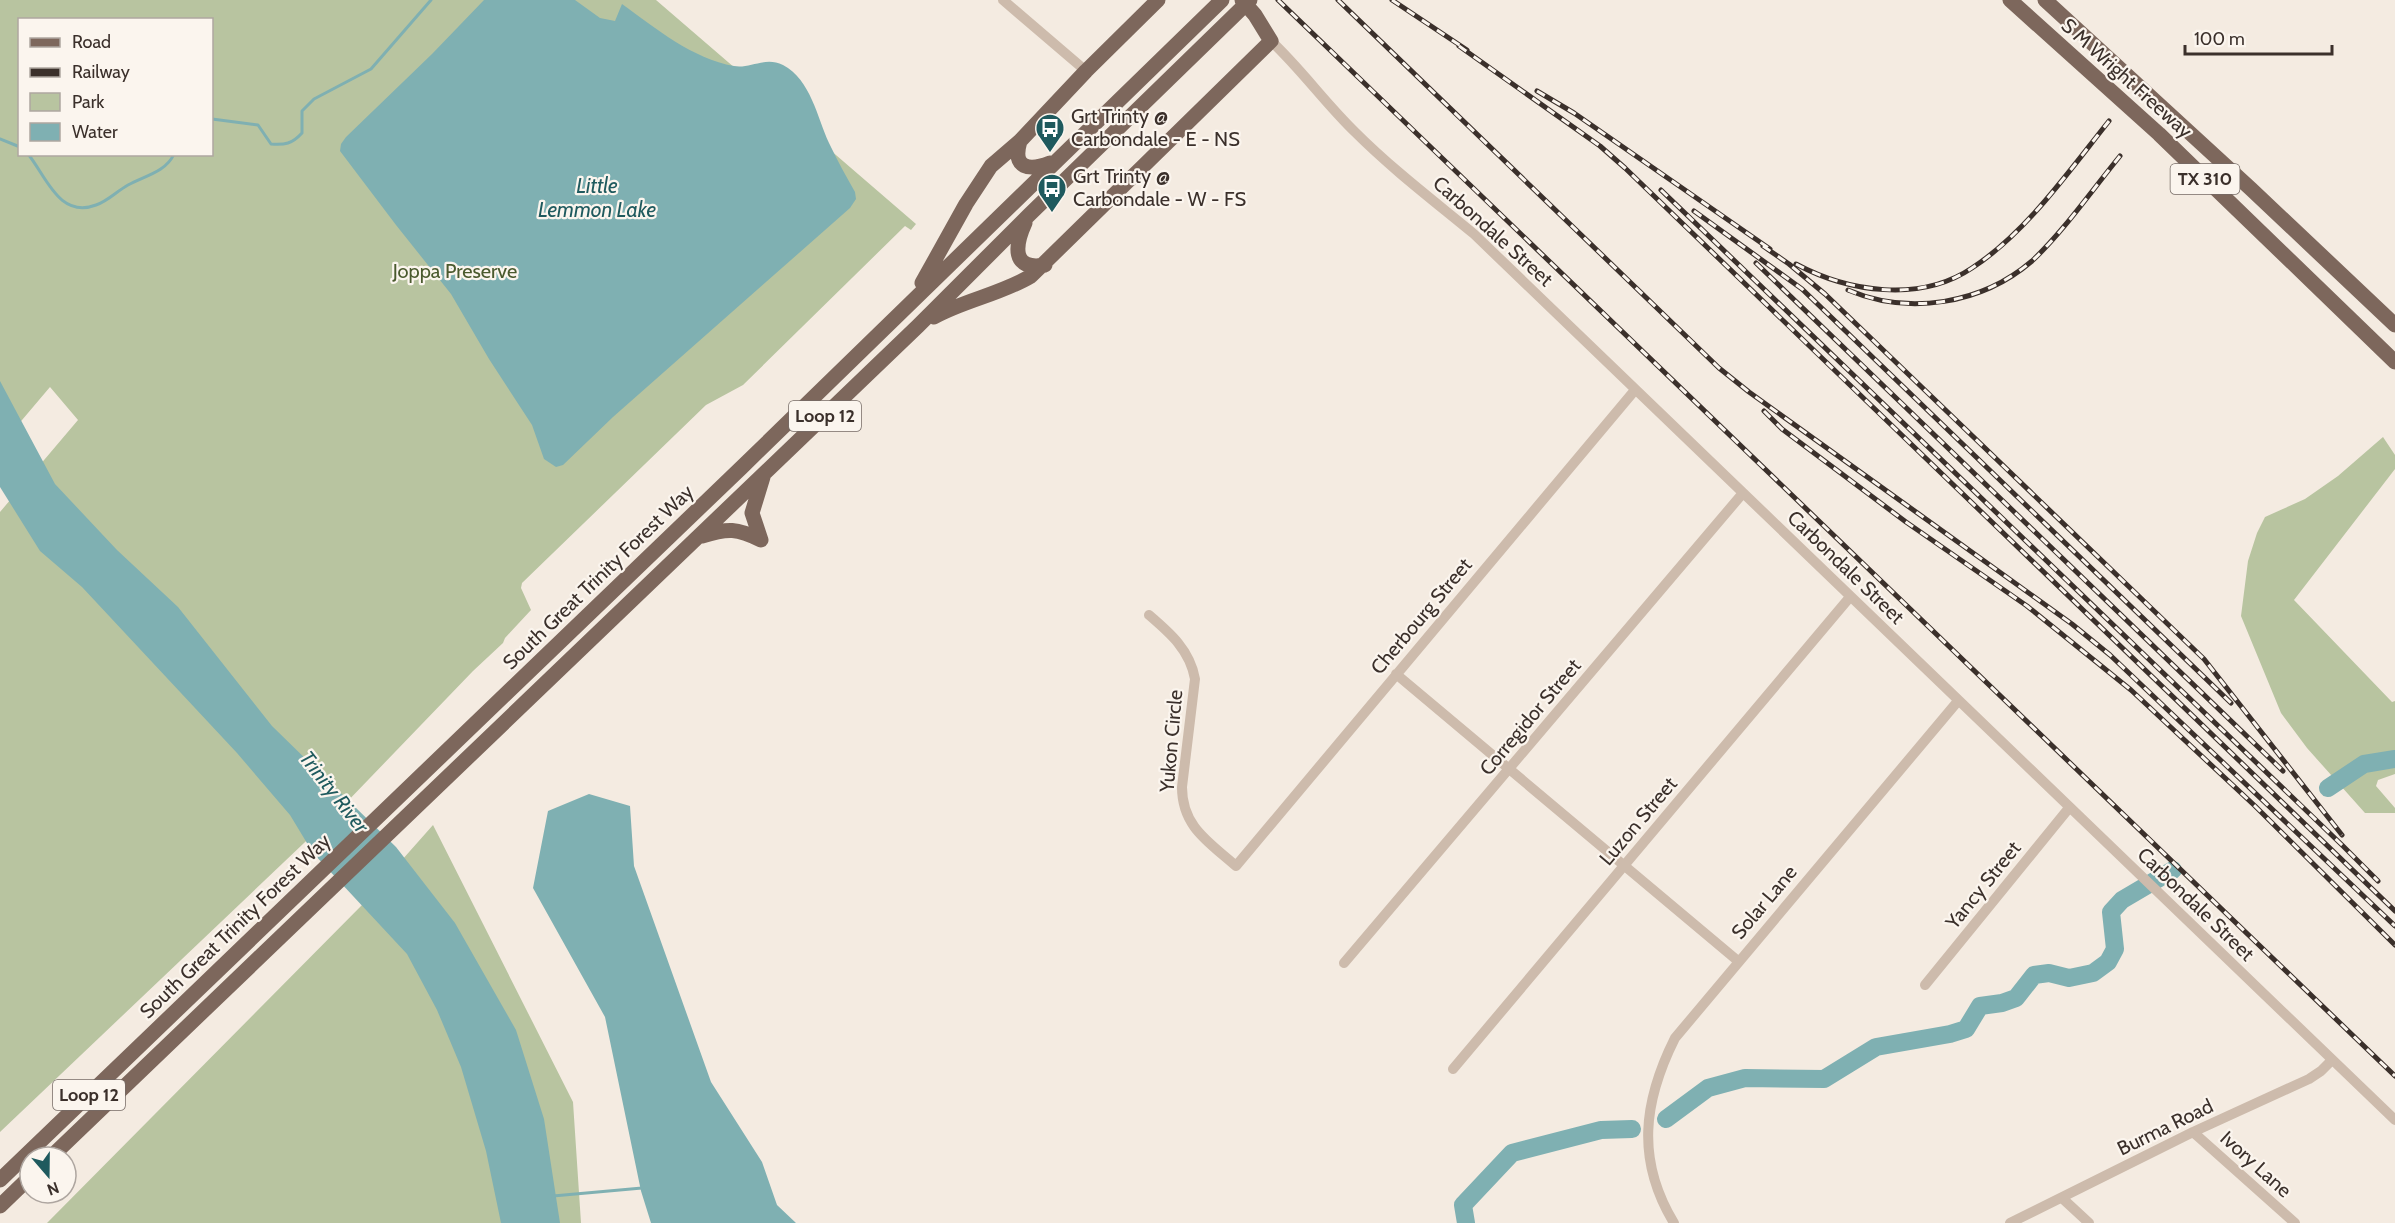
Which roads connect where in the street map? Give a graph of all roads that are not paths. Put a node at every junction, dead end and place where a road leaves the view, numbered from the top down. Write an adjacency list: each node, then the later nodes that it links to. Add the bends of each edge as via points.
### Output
1 (1003, 0): 9 (street)
2 (1158, 0): 9 (main road)
3 (1222, 0): 11 (main road, South Great Trinity Forest Way / Loop 12)
4 (1242, 0): 8 (main road)
5 (1250, 0): 12 (main road, South Great Trinity Forest Way / Loop 12)
6 (2010, 0): 17 (main road, S M Wright Freeway / TX 310, via 2159,134)
7 (2045, 0): 15 (main road, S M Wright Freeway / TX 310)
8 (1270, 41): 13 (main road); 18 (street, Carbondale Street, via 1356,133 1474,234)
9 (1086, 71): 10 (main road)
10 (1020, 141): 11 (main road, via 1017,151 1025,167 1031,169); 14 (main road, via 991,166 977,186)
11 (1053, 162): 14 (main road, South Great Trinity Forest Way / Loop 12)
12 (1029, 214): 13 (main road, via 1019,235 1017,252 1026,264); 16 (main road, South Great Trinity Forest Way / Loop 12)
13 (1045, 265): 16 (main road, via 1021,282 963,303)
14 (912, 301): 19 (main road, South Great Trinity Forest Way / Loop 12)
15 (2392, 321)
16 (918, 326): 20 (main road, South Great Trinity Forest Way / Loop 12)
17 (2395, 362)
18 (1635, 390): 21 (street, Carbondale Street); 26 (street, Cherbourg Street)
19 (768, 442): 22 (main road, via 750,473 733,491); 40 (main road, South Great Trinity Forest Way / Loop 12)
20 (765, 474): 22 (main road, South Great Trinity Forest Way / Loop 12); 23 (main road, via 752,513 761,540 733,529)
21 (1743, 493): 24 (street, Carbondale Street); 28 (street, Corregidor Street)
22 (731, 506): 23 (main road, South Great Trinity Forest Way / Loop 12)
23 (697, 538): 39 (main road, South Great Trinity Forest Way / Loop 12)
24 (1850, 597): 27 (street, Carbondale Street); 30 (street, Luzon Street)
25 (1149, 615): 31 (street, Yukon Circle, via 1184,650 1194,672 1182,787 1187,816 1197,832)
26 (1396, 674): 28 (street); 31 (street, Cherbourg Street)
27 (1958, 700): 29 (street, Carbondale Street); 32 (street, Solar Lane)
28 (1510, 769): 30 (street); 33 (street, Corregidor Street)
29 (2069, 808): 34 (street, Yancy Street); 35 (street, Carbondale Street)
30 (1624, 865): 32 (street); 36 (street, Luzon Street)
31 (1236, 866)
32 (1737, 961): 44 (street, Solar Lane, via 1675,1038 1660,1068 1651,1100 1649,1152 1660,1195)
33 (1344, 963)
34 (1925, 986)
35 (2332, 1060): 37 (street, Carbondale Street); 38 (street, Burma Road, via 2309,1079)
36 (1454, 1069)
37 (2395, 1120)
38 (2193, 1132): 42 (street, Burma Road); 47 (street, Ivory Lane)
39 (64, 1145)
40 (0, 1180)
41 (18, 1189): 43 (main road)
42 (2061, 1198): 45 (street, Burma Road); 46 (street)
43 (0, 1206)
44 (1674, 1223)
45 (2010, 1223)
46 (2090, 1223)
47 (2295, 1223)

